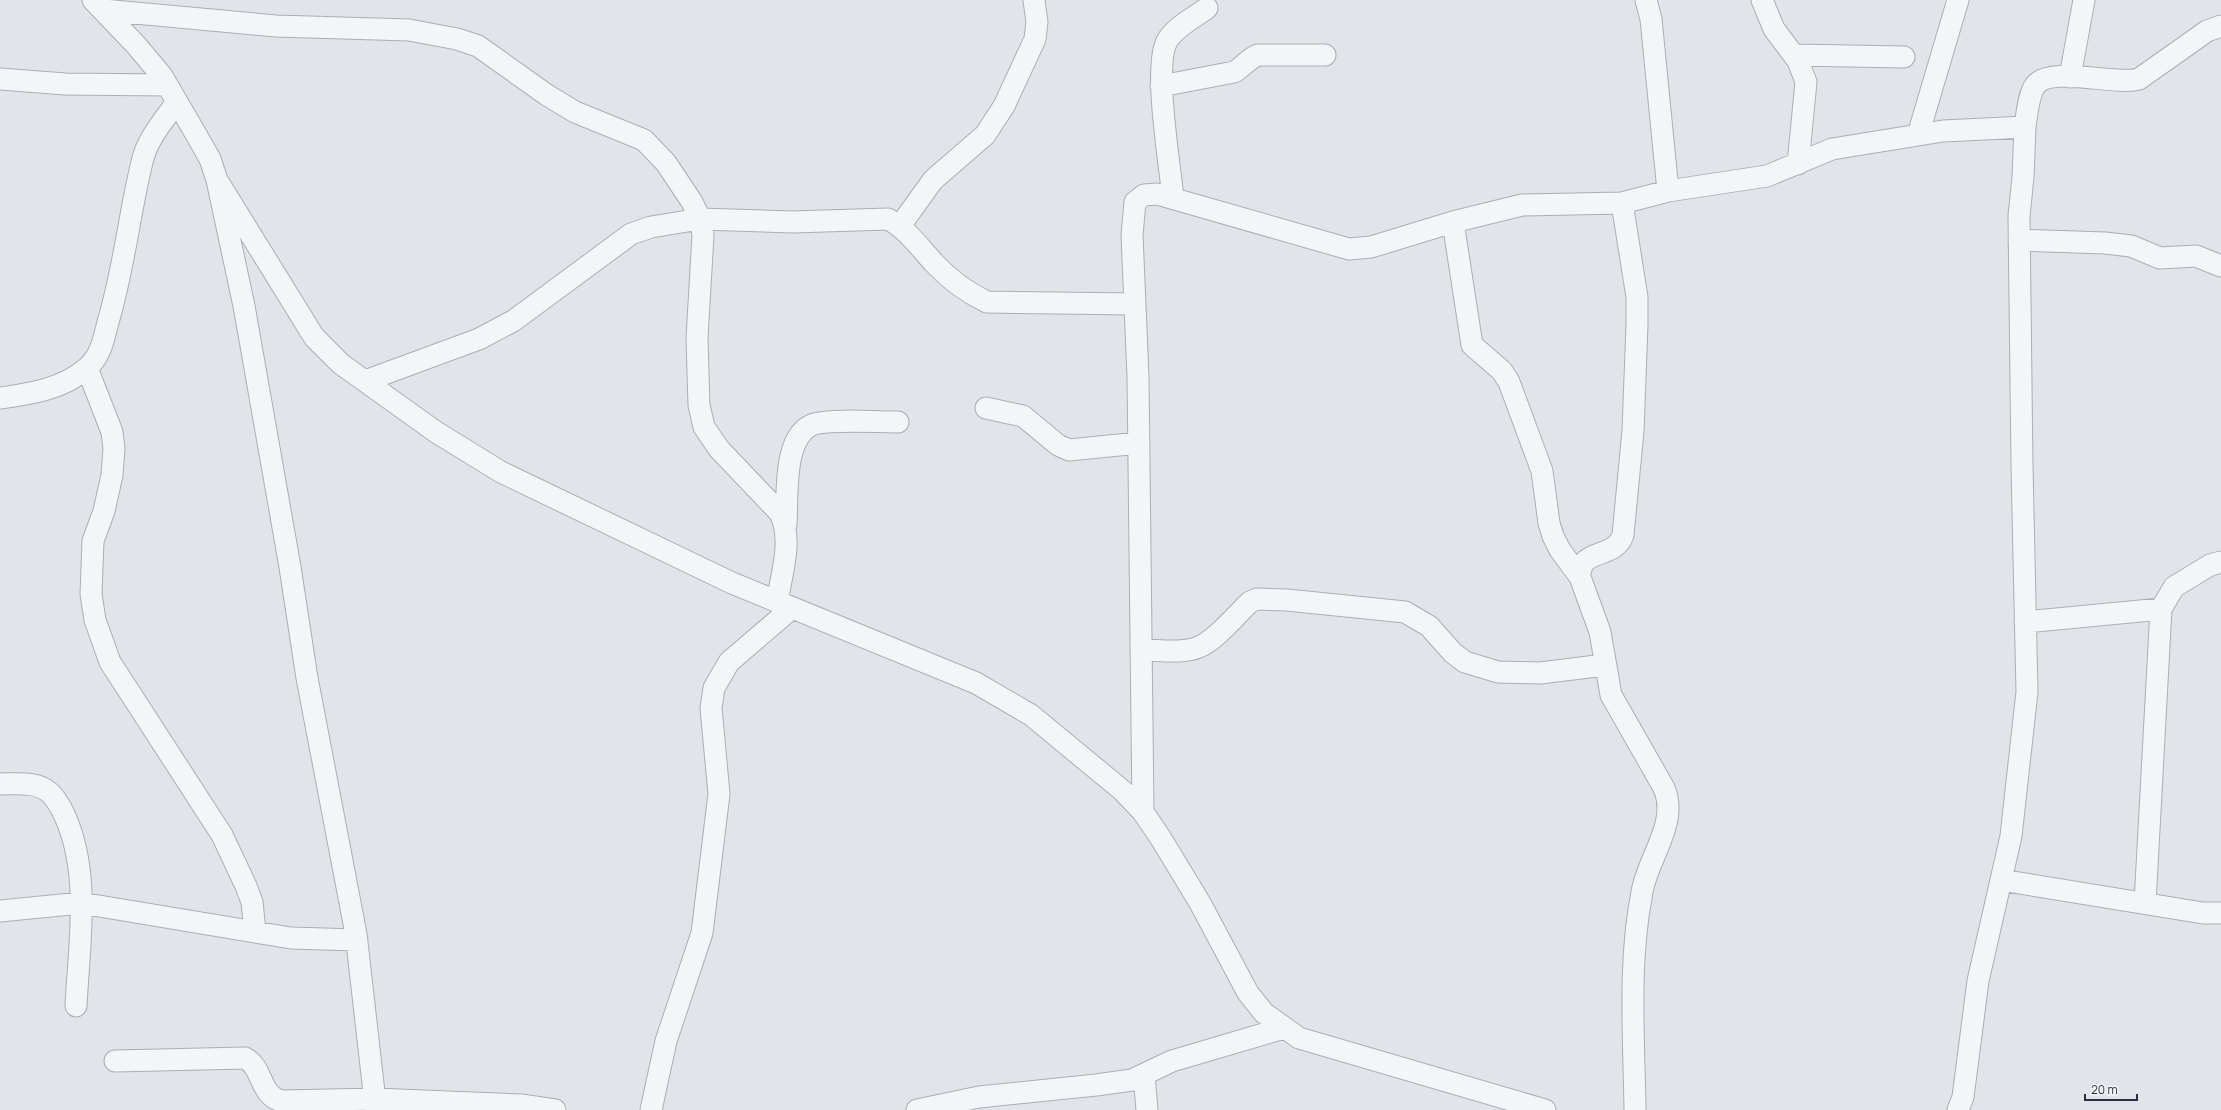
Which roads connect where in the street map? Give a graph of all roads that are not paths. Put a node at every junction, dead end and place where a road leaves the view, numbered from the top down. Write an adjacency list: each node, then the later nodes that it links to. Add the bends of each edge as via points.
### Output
1 (1034, 0): 25 (street, via 1037,22 1034,39 1004,106 984,135 933,180)
2 (1646, 0): 20 (street, via 1651,18)
3 (1762, 0): 10 (street, via 1774,29)
4 (1958, 0): 17 (street)
5 (2084, 0): 12 (street)
6 (98, 5): 15 (street, via 136,45); 23 (street, via 276,26 409,30 457,39 478,46 547,95 576,112 644,140 666,163)
7 (1207, 8): 14 (street, via 1172,34 1167,42 1161,69)
8 (2221, 26): 12 (street, via 2207,31 2139,79 2129,82)
9 (1325, 55): 14 (street, via 1258,55 1234,72)
10 (1794, 55): 11 (street); 18 (street, via 1803,70 1806,82)
11 (1904, 57)
12 (2070, 77): 16 (street, via 2048,78 2034,86)
13 (0, 79): 15 (street)
14 (1161, 86): 21 (street)
15 (172, 94): 19 (street, via 210,160); 29 (street, via 142,160 117,293 99,353)
16 (2025, 127): 17 (street, via 1943,131); 26 (street)
17 (1918, 135): 18 (street, via 1832,149)
18 (1798, 164): 20 (street, via 1767,176)
19 (217, 180): 30 (street, via 314,337 341,364); 51 (street, via 244,306 307,678)
20 (1668, 191): 22 (street)
21 (1173, 198): 24 (street, via 1349,249 1371,247); 28 (street, via 1157,194 1144,195 1135,202 1132,235)
22 (1622, 203): 24 (street, via 1522,205); 37 (street, via 1636,298 1637,324 1624,535 1614,548 1583,561)
23 (700, 219): 25 (street, via 793,222 873,218 888,219); 30 (street, via 651,227 631,234 513,321 479,339); 35 (street, via 703,235 697,338 699,405 704,427 719,449 780,512)
24 (1453, 222): 37 (street, via 1472,345 1498,367 1509,382 1542,471 1553,536)
25 (900, 226): 28 (street, via 954,282 987,302)
26 (2019, 240): 27 (street, via 2131,246 2160,258 2196,256); 40 (street)
27 (2221, 266)
28 (1135, 304): 34 (street)
29 (87, 368): 31 (street, via 61,384 38,393); 50 (street, via 112,432 114,448 112,475 104,511 93,541 91,594 95,620 110,662 222,835 252,902)
30 (365, 381): 38 (street, via 436,432 501,472 732,583)
31 (0, 398)
32 (986, 408): 34 (street, via 1023,416 1058,445 1069,450)
33 (898, 422): 35 (street, via 815,424 798,435 790,460)
34 (1139, 443): 41 (street)
35 (786, 525): 38 (street)
36 (2221, 562): 39 (street, via 2210,565 2174,587)
37 (1580, 577): 42 (street, via 1600,632)
38 (785, 605): 44 (street, via 976,683 999,696 1030,715 1123,791); 58 (street, via 729,662 714,688 711,708 719,794 702,933 666,1041)
39 (2161, 609): 40 (street); 47 (street)
40 (2025, 622): 45 (street, via 2027,692 2011,836)
41 (1141, 650): 42 (street, via 1184,650 1208,643 1250,602 1257,599 1405,612 1429,626 1453,653 1465,662 1492,671 1540,673); 44 (street)
42 (1605, 664): 62 (street, via 1611,695 1669,800 1661,839 1642,890 1634,946)
43 (0, 784): 46 (street, via 31,784 51,793 70,826)
44 (1143, 812): 53 (street, via 1200,903 1248,992 1264,1013)
45 (2001, 880): 47 (street); 63 (street, via 1978,981 1963,1097)
46 (81, 902): 48 (street); 50 (street); 52 (street)
47 (2145, 903): 49 (street, via 2202,913)
48 (0, 911)
49 (2221, 913)
50 (255, 931): 51 (street, via 291,938)
51 (357, 940): 56 (street)
52 (76, 1006)
53 (1284, 1028): 55 (street, via 1172,1060); 61 (street, via 1299,1038)
54 (115, 1061): 56 (street, via 245,1058 251,1061 264,1089 274,1100)
55 (1144, 1075): 59 (street, via 1132,1080 1096,1085 979,1097); 60 (street)
56 (375, 1104): 57 (street, via 521,1105)
57 (555, 1110)
58 (651, 1110)
59 (917, 1110)
60 (1148, 1110)
61 (1544, 1110)
62 (1634, 1110)
63 (1958, 1110)

